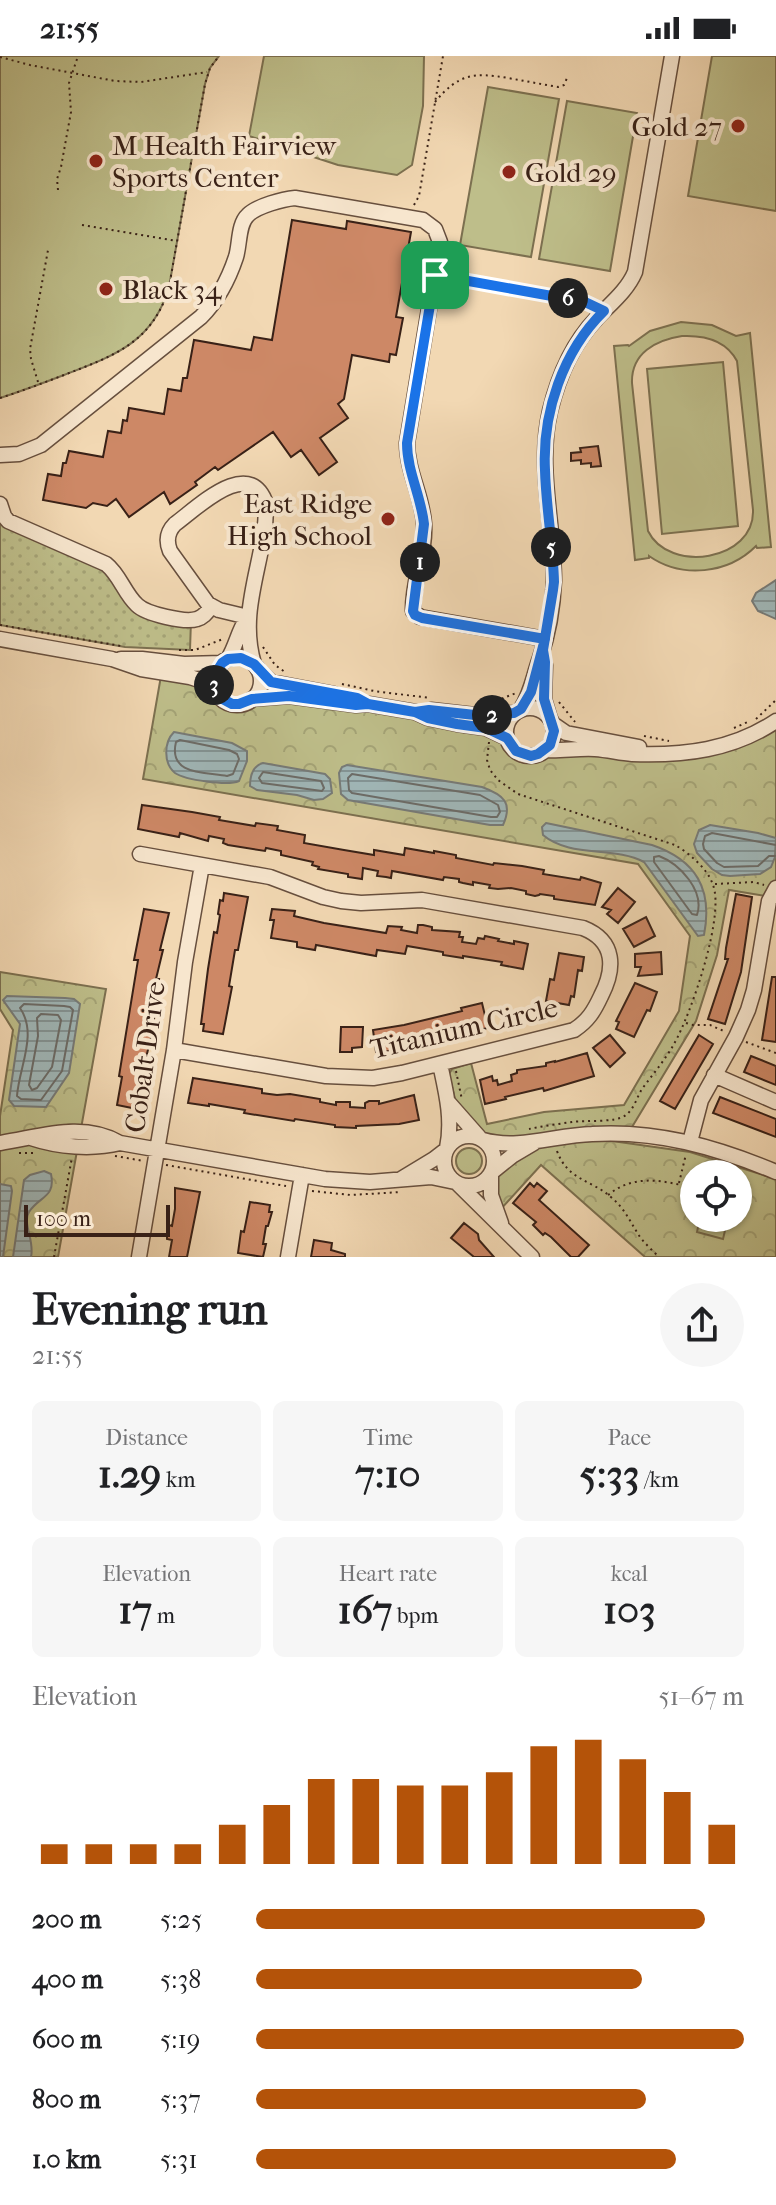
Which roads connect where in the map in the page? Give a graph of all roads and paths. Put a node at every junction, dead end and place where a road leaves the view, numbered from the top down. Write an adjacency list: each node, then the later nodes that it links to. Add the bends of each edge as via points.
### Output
1 (78, 56): 6 (path)
2 (219, 56): 7 (path)
3 (443, 56): 9 (path)
4 (672, 56): 16 (street, via 635,272)
5 (0, 57): 6 (path)
6 (73, 72): 7 (path, via 141,82); 10 (path)
7 (209, 72): 13 (path)
8 (567, 78): 9 (path, via 558,87 473,75 449,87)
9 (435, 103): 11 (path, via 419,196)
10 (58, 190)
11 (408, 217): 15 (street, via 426,221 437,233); 19 (street, via 295,198 252,212 244,221 231,270 201,317 47,441 25,452)
12 (82, 225): 13 (path)
13 (178, 241): 17 (path, via 167,297 141,336 116,355)
14 (48, 250): 17 (path, via 30,349)
15 (435, 275): 16 (path, via 585,302); 27 (street, via 407,443 424,524 413,611 422,618)
16 (599, 316): 27 (street, via 563,373 545,438 554,582)
17 (38, 384): 18 (path)
18 (0, 398)
19 (0, 455)
20 (0, 504): 21 (street, via 8,521 106,564 142,610 192,620)
21 (211, 607): 22 (street); 22 (street, via 170,551 168,535 224,488 246,484 261,493 267,508)
22 (248, 617): 31 (street); 32 (street)
23 (0, 625): 28 (path)
24 (227, 638): 29 (path, via 195,650)
25 (0, 639): 30 (street)
26 (259, 643): 33 (path, via 278,668)
27 (544, 644): 43 (street, via 531,692); 46 (street, via 544,699)
28 (125, 647)
29 (170, 650)
30 (112, 659): 31 (street); 35 (street, via 190,677)
31 (225, 661): 32 (street, via 241,658); 35 (street, via 214,676)
32 (256, 667): 39 (street, via 260,686); 42 (street, via 271,682)
33 (289, 673)
34 (334, 682): 38 (path)
35 (215, 691): 39 (street, via 232,704)
36 (522, 692): 41 (path)
37 (554, 697): 47 (path)
38 (431, 698)
39 (252, 699): 42 (street, via 289,696)
40 (776, 700): 48 (path, via 756,719)
41 (490, 703)
42 (368, 704): 44 (street)
43 (518, 711): 44 (street); 46 (street, via 536,709); 50 (street, via 507,725)
44 (415, 712): 50 (street)
45 (776, 721): 51 (street, via 716,748 690,753)
46 (551, 722): 51 (street, via 566,733); 52 (street, via 553,738)
47 (576, 722)
48 (728, 731)
49 (645, 736): 51 (path)
50 (507, 738): 52 (street, via 523,754)
51 (670, 748): 52 (street, via 630,754)
52 (545, 750)
53 (140, 854): 54 (street, Titanium Circle)
54 (202, 865): 60 (street, Cobalt Drive); 62 (street, Titanium Circle, via 270,877 336,900 430,901 583,928 601,941 610,956 610,976 582,1025 566,1034)
55 (713, 884): 56 (path, via 755,882)
56 (771, 887): 63 (street, via 748,1010)
57 (685, 1023): 58 (path)
58 (730, 1034)
59 (742, 1039): 61 (path)
60 (174, 1050): 62 (street, Titanium Circle, via 346,1078); 71 (street, Cobalt Drive)
61 (776, 1053)
62 (440, 1064): 65 (street)
63 (714, 1075): 64 (street); 69 (street)
64 (776, 1102)
65 (449, 1103): 66 (street); 70 (street)
66 (482, 1140): 67 (street); 70 (street, via 463,1136); 74 (street, via 493,1154)
67 (536, 1142): 69 (street, via 622,1133); 74 (street)
68 (0, 1143): 71 (street, via 73,1131)
69 (685, 1147): 75 (street, via 726,1152); 79 (path)
70 (447, 1148): 77 (street); 78 (street, via 444,1168)
71 (157, 1150): 76 (street); 83 (street, Cobalt Drive)
72 (552, 1152): 80 (path, via 559,1150 570,1172)
73 (72, 1154): 82 (path)
74 (491, 1172): 78 (street, via 476,1185); 81 (street, via 491,1196)
75 (776, 1172)
76 (302, 1175): 77 (street, via 358,1182); 84 (street)
77 (401, 1179): 78 (street)
78 (456, 1182): 81 (street)
79 (679, 1184): 80 (path, via 645,1179)
80 (608, 1195): 86 (path)
81 (502, 1227): 85 (street)
82 (54, 1257)
83 (139, 1257)
84 (288, 1257)
85 (532, 1257)
86 (659, 1257)

